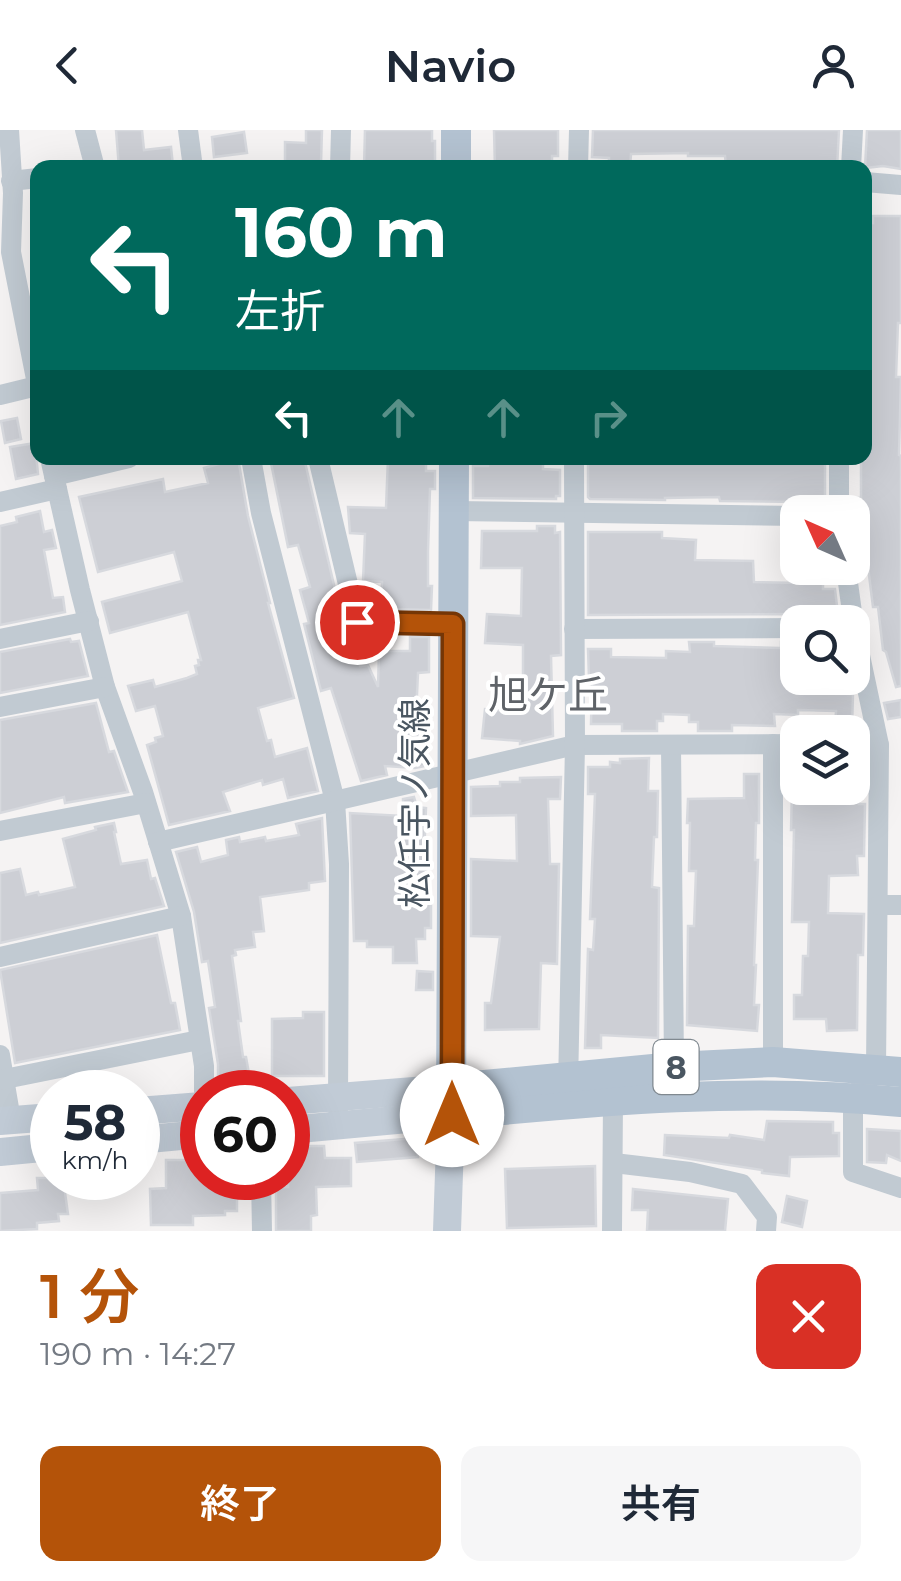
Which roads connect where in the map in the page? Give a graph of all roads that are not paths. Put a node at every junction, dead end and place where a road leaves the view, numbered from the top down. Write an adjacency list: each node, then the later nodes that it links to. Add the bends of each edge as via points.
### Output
1 (85, 130): 8 (street)
2 (188, 130): 9 (street)
3 (341, 130): 10 (street)
4 (456, 130): 11 (main road)
5 (579, 130): 12 (street)
6 (853, 130): 13 (street)
7 (6, 135): 15 (street)
8 (93, 160)
9 (193, 160)
10 (340, 160)
11 (456, 160)
12 (578, 160)
13 (851, 160)
14 (30, 179): 15 (street)
15 (11, 182): 18 (street)
16 (872, 183): 17 (street)
17 (901, 185)
18 (6, 254): 19 (street)
19 (30, 357)
20 (30, 389): 21 (street)
21 (0, 395)
22 (96, 465): 28 (street)
23 (252, 465): 49 (street)
24 (320, 465): 35 (street, via 357,622)
25 (454, 465): 31 (main road, 松任宇ノ気線)
26 (574, 465): 32 (street)
27 (838, 465): 29 (street)
28 (54, 474): 30 (street); 34 (street)
29 (838, 495)
30 (0, 502)
31 (454, 512): 32 (street); 35 (main road, 松任宇ノ気線)
32 (574, 514): 33 (street); 37 (street)
33 (780, 516)
34 (88, 621): 38 (street); 39 (street)
35 (453, 624): 48 (main road, 松任宇ノ気線)
36 (780, 628): 37 (street)
37 (574, 630): 45 (street)
38 (0, 640)
39 (106, 686): 41 (street); 50 (street)
40 (869, 695): 47 (street)
41 (0, 707)
42 (671, 744): 43 (street); 45 (street); 60 (street)
43 (773, 744): 44 (street); 59 (street)
44 (780, 744)
45 (575, 745): 48 (street); 64 (street)
46 (870, 745): 47 (street)
47 (880, 745): 53 (street)
48 (451, 774): 49 (street); 67 (main road, 松任宇ノ気線)
49 (335, 800): 52 (street); 70 (street)
50 (146, 803): 51 (street); 52 (street)
51 (0, 831)
52 (158, 842): 55 (street)
53 (879, 905): 54 (street); 62 (street)
54 (901, 905)
55 (181, 916): 56 (street); 57 (street)
56 (0, 957)
57 (199, 1040): 61 (street); 63 (street)
58 (0, 1056): 63 (street)
59 (773, 1062): 60 (main road, 8); 62 (main road, 8)
60 (674, 1068): 64 (main road, 8)
61 (204, 1070)
62 (888, 1071): 65 (street)
63 (3, 1080): 71 (street)
64 (568, 1091): 66 (main road, 8); 67 (main road, 8)
65 (853, 1097): 66 (main road, 8); 68 (main road, 8); 76 (street, via 853,1172)
66 (613, 1101): 75 (street)
67 (452, 1102): 70 (street); 79 (street)
68 (901, 1102)
69 (310, 1105): 70 (street)
70 (338, 1111): 72 (street)
71 (6, 1121)
72 (310, 1122)
73 (30, 1149): 74 (street)
74 (0, 1152)
75 (614, 1164): 80 (street); 81 (street, via 742,1184 768,1217)
76 (901, 1188)
77 (261, 1200): 78 (street)
78 (262, 1231)
79 (447, 1231)
80 (612, 1231)
81 (766, 1231)

